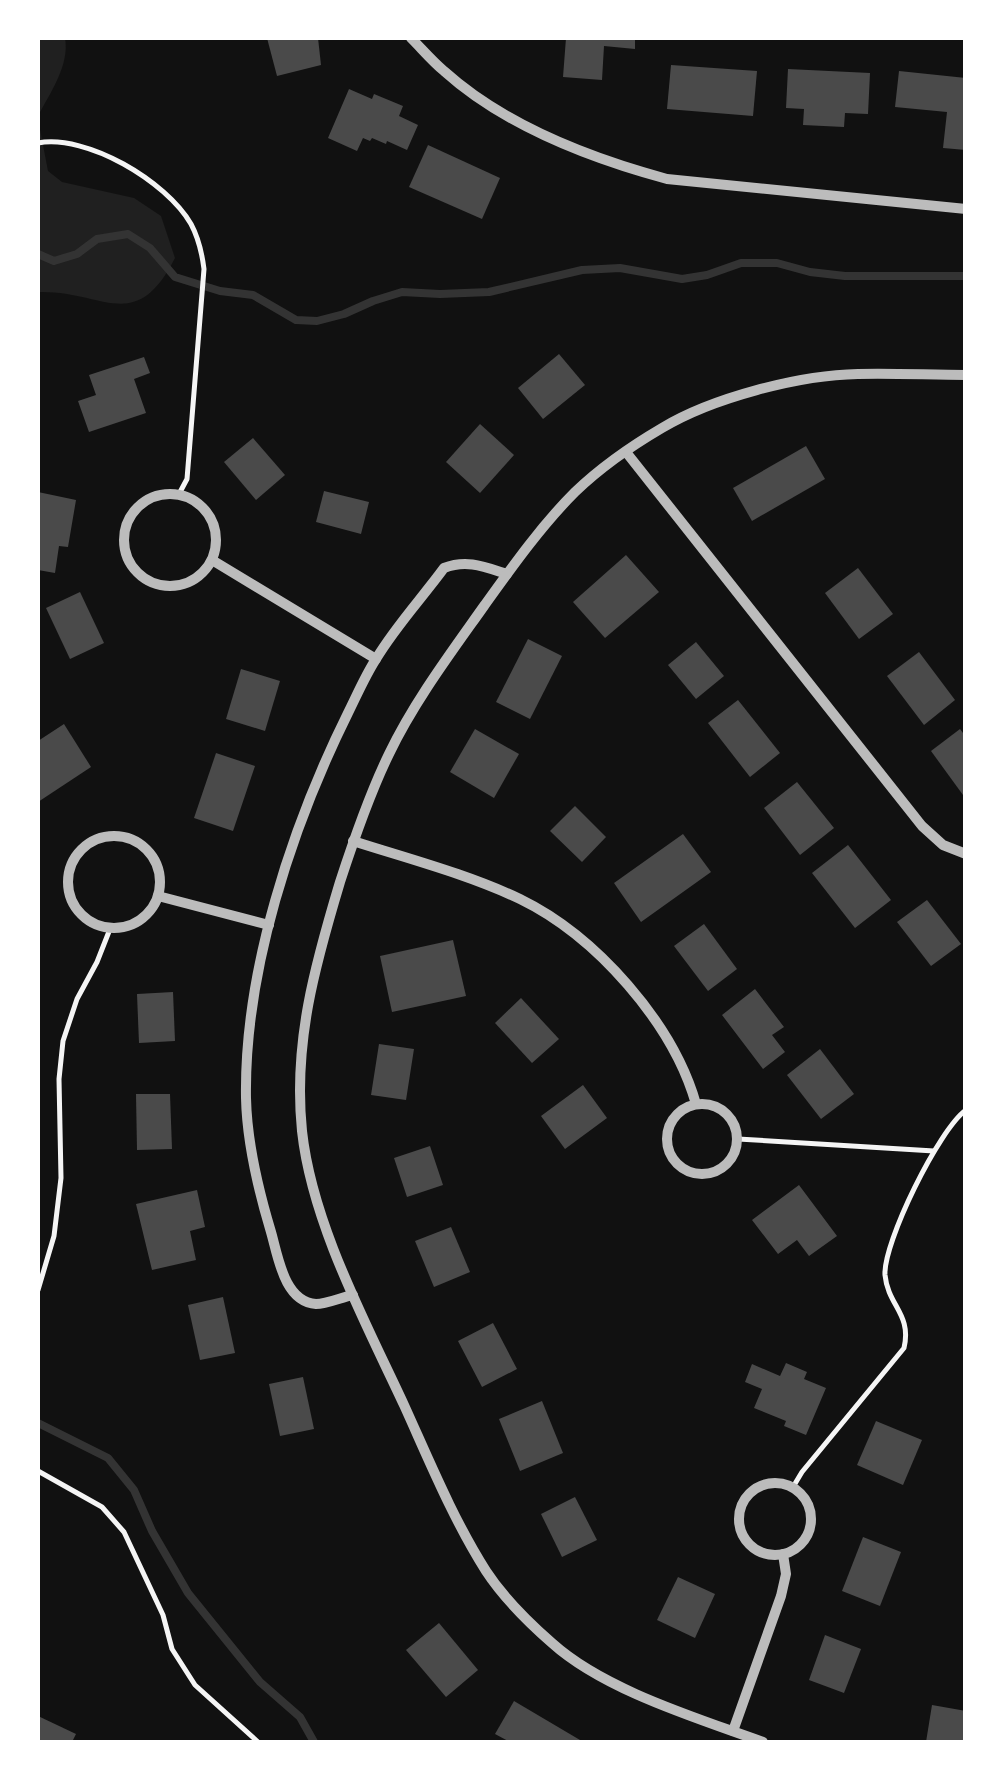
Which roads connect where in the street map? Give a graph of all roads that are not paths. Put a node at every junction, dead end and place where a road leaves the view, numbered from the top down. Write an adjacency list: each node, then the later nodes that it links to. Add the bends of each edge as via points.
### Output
1 (411, 38): 2 (street, via 492,107 624,167 667,179)
2 (966, 210)
3 (966, 375): 4 (street, via 801,380 702,409)
4 (626, 452): 6 (street, via 578,489); 9 (street, via 922,826)
5 (212, 560): 5 (street, via 211,519 179,494 146,500 126,524 129,562 159,585 195,579); 7 (street)
6 (508, 574): 7 (street, via 474,564 444,568); 8 (street, via 426,688 389,754)
7 (376, 659): 11 (street, via 300,824)
8 (354, 840): 12 (street, via 522,900 564,926 641,1002 675,1050); 13 (street, via 307,1001 300,1094 310,1176)
9 (966, 854)
10 (158, 896): 10 (street, via 159,872 134,840 97,839 72,861 70,896 93,924 128,926); 11 (street)
11 (269, 925): 13 (street, via 255,988 246,1098 259,1193 291,1292 316,1304)
12 (696, 1104): 12 (street, via 678,1112 666,1138 680,1168 699,1175 720,1170 738,1139 725,1112)
13 (353, 1294): 15 (street, via 455,1515 488,1574 520,1612 598,1676)
14 (783, 1554): 14 (street, via 804,1540 809,1506 793,1487 765,1484 744,1501 740,1526 758,1550); 15 (street, via 781,1596)
15 (733, 1732): 16 (street)
16 (763, 1742)

